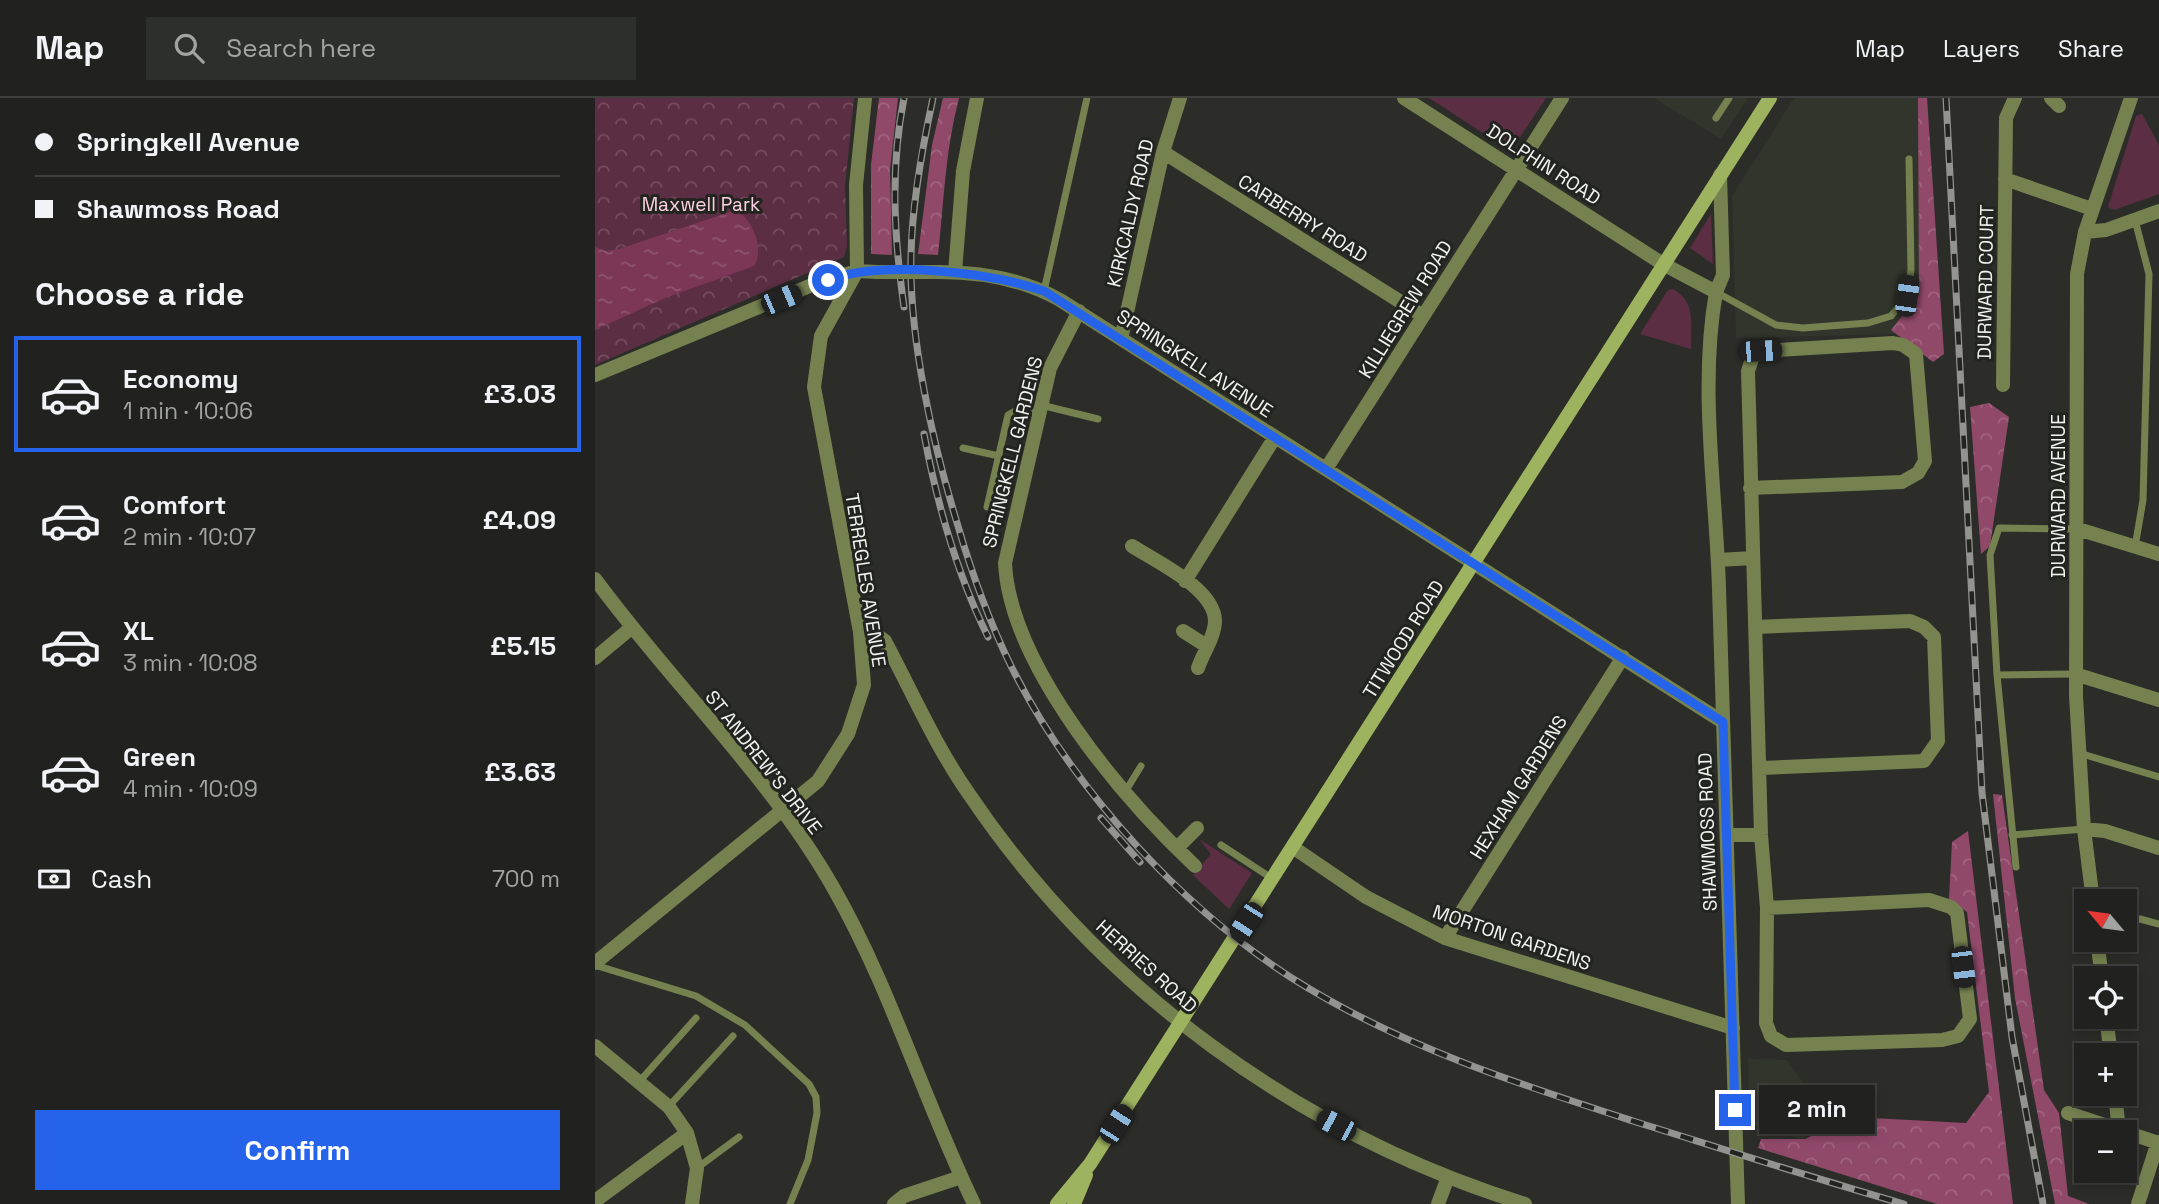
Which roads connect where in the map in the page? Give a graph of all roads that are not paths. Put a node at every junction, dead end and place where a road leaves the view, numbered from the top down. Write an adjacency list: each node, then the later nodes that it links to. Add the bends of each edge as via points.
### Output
1 (865, 98): 22 (street, TERREGLES AVENUE, via 856,185)
2 (977, 98): 23 (street, via 963,171)
3 (1087, 98): 24 (lane)
4 (1180, 98): 12 (street, KIRKCALDY ROAD)
5 (1403, 98): 14 (street, DOLPHIN ROAD)
6 (1562, 98): 14 (street, KILLIEGREW ROAD)
7 (1729, 98): 11 (lane)
8 (1770, 98): 15 (main road, TITWOOD ROAD)
9 (2015, 98): 16 (street, DURWARD COURT, via 2006,118)
10 (2131, 98): 17 (street, DURWARD AVENUE)
11 (1716, 118)
12 (1163, 152): 27 (street, CARBERRY ROAD); 28 (street, KIRKCALDY ROAD)
13 (1909, 159): 25 (lane, via 1911,269 1907,296 1891,316 1868,323 1803,328 1776,325)
14 (1517, 169): 21 (street, DOLPHIN ROAD); 27 (street, KILLIEGREW ROAD)
15 (1720, 174): 21 (main road, TITWOOD ROAD); 25 (street, SHAWMOSS ROAD, via 1723,275)
16 (2005, 179): 17 (street, DURWARD COURT); 30 (street, DURWARD COURT)
17 (2092, 209): 20 (street, DURWARD AVENUE)
18 (2159, 211): 19 (street)
19 (2135, 220): 20 (street); 41 (lane, via 2149,274 2143,500)
20 (2085, 232): 39 (street, DURWARD AVENUE, via 2077,274)
21 (1663, 264): 25 (street); 45 (main road, TITWOOD ROAD)
22 (857, 271): 23 (street, SPRINGKELL AVENUE, bridge); 29 (street, SPRINGKELL AVENUE, via 812,285); 51 (street, TERREGLES AVENUE, via 821,336 814,387)
23 (955, 272): 24 (street, SPRINGKELL AVENUE, via 1003,278)
24 (1044, 291): 26 (street, SPRINGKELL AVENUE)
25 (1716, 292): 44 (street, SHAWMOSS ROAD, via 1709,340)
26 (1079, 311): 28 (street, SPRINGKELL AVENUE); 31 (street, SPRINGKELL GARDENS, via 1057,351)
27 (1423, 316): 36 (street, KILLIEGREW ROAD)
28 (1121, 339): 33 (street, SPRINGKELL AVENUE)
29 (595, 375)
30 (2003, 385)
31 (1040, 409): 32 (lane); 35 (lane, via 1019,409 1008,415); 64 (street, SPRINGKELL GARDENS, via 1005,579 1038,665)
32 (1098, 419)
33 (1275, 437): 36 (street, SPRINGKELL AVENUE); 47 (street)
34 (963, 448): 35 (lane)
35 (999, 456): 38 (lane)
36 (1326, 469): 45 (street, SPRINGKELL AVENUE)
37 (1750, 488): 37 (street, via 1748,371 1753,356 1761,351 1893,343 1916,354 1925,460 1910,479); 43 (street)
38 (987, 506)
39 (2078, 529): 41 (street); 56 (street, DURWARD AVENUE); 57 (lane, via 1999,528 1990,555)
40 (1132, 546): 47 (street)
41 (2135, 547): 42 (street)
42 (2159, 554)
43 (1753, 558): 44 (street); 48 (street)
44 (1718, 559): 59 (street, SHAWMOSS ROAD)
45 (1474, 564): 53 (street, SPRINGKELL AVENUE); 73 (main road, TITWOOD ROAD)
46 (595, 579): 49 (street, ST ANDREW'S DRIVE)
47 (1185, 581): 52 (street, via 1204,593 1212,606 1213,632)
48 (1755, 627): 62 (street); 62 (street, via 1910,621 1934,637 1937,691 1938,741 1924,761)
49 (631, 628): 54 (street); 65 (street, ST ANDREW'S DRIVE)
50 (1183, 631): 52 (street)
51 (860, 632): 65 (street, TERREGLES AVENUE, via 864,685 848,734 818,781); 85 (street, HERRIES ROAD, via 871,631 885,641 967,793 1043,892 1087,940)
52 (1205, 645): 55 (street)
53 (1623, 657): 59 (street, SPRINGKELL AVENUE); 82 (street, HEXHAM GARDENS)
54 (595, 658)
55 (1198, 668)
56 (2075, 674): 57 (lane); 58 (street); 60 (street, DURWARD AVENUE)
57 (1997, 675): 70 (lane)
58 (2159, 700)
59 (1723, 722): 68 (street, SHAWMOSS ROAD)
60 (2078, 753): 63 (lane); 67 (street, DURWARD AVENUE)
61 (1142, 766): 64 (lane)
62 (1760, 768): 69 (street)
63 (2159, 777)
64 (1124, 793): 72 (street, SPRINGKELL GARDENS)
65 (783, 811): 83 (street, TERREGLES AVENUE); 99 (street, ST ANDREW'S DRIVE, via 862,940)
66 (1197, 828): 72 (street)
67 (2084, 829): 70 (lane); 74 (street); 78 (street, DURWARD AVENUE)
68 (1728, 835): 69 (street); 86 (street, SHAWMOSS ROAD)
69 (1761, 835): 79 (street)
70 (2012, 835): 76 (lane)
71 (1221, 845): 77 (lane)
72 (1177, 848): 75 (street, SPRINGKELL GARDENS)
73 (1294, 848): 77 (main road, TITWOOD ROAD); 82 (street, MORTON GARDENS, via 1366,897)
74 (2159, 848)
75 (1195, 866)
76 (2016, 867)
77 (1274, 880): 85 (main road, TITWOOD ROAD)
78 (2092, 889)
79 (1767, 908): 79 (street, via 1929,900 1951,907 1957,913 1970,1019 1958,1036 1942,1040 1780,1043 1770,1036 1766,1023)
80 (2137, 919): 81 (lane)
81 (2159, 924)
82 (1445, 938): 86 (street, MORTON GARDENS)
83 (595, 964): 103 (lane, via 696,996 745,1025 809,1084 817,1114 808,1160)
84 (696, 1017): 89 (lane)
85 (1181, 1023): 97 (main road, TITWOOD ROAD); 100 (street, HERRIES ROAD, via 1298,1104)
86 (1733, 1028): 111 (street, SHAWMOSS ROAD)
87 (733, 1036): 90 (lane)
88 (595, 1046): 89 (street)
89 (638, 1083): 90 (street)
90 (669, 1107): 93 (street)
91 (2068, 1113): 92 (street)
92 (2089, 1120)
93 (687, 1133): 98 (street); 101 (street)
94 (2137, 1136): 96 (street)
95 (739, 1137): 98 (lane)
96 (2158, 1142): 112 (street)
97 (1090, 1164): 107 (main road, TITWOOD ROAD); 108 (main road, TITWOOD ROAD)
98 (698, 1168): 102 (street)
99 (961, 1177): 104 (street, via 904,1196); 105 (street, ST ANDREW'S DRIVE); 106 (street, ST ANDREW'S DRIVE)
100 (1448, 1177): 109 (street); 110 (street, HERRIES ROAD)
101 (597, 1196)
102 (692, 1204)
103 (790, 1204)
104 (894, 1204)
105 (967, 1204)
106 (974, 1204)
107 (1057, 1204)
108 (1074, 1204)
109 (1437, 1204)
110 (1525, 1204)
111 (1738, 1204)
112 (2138, 1204)

